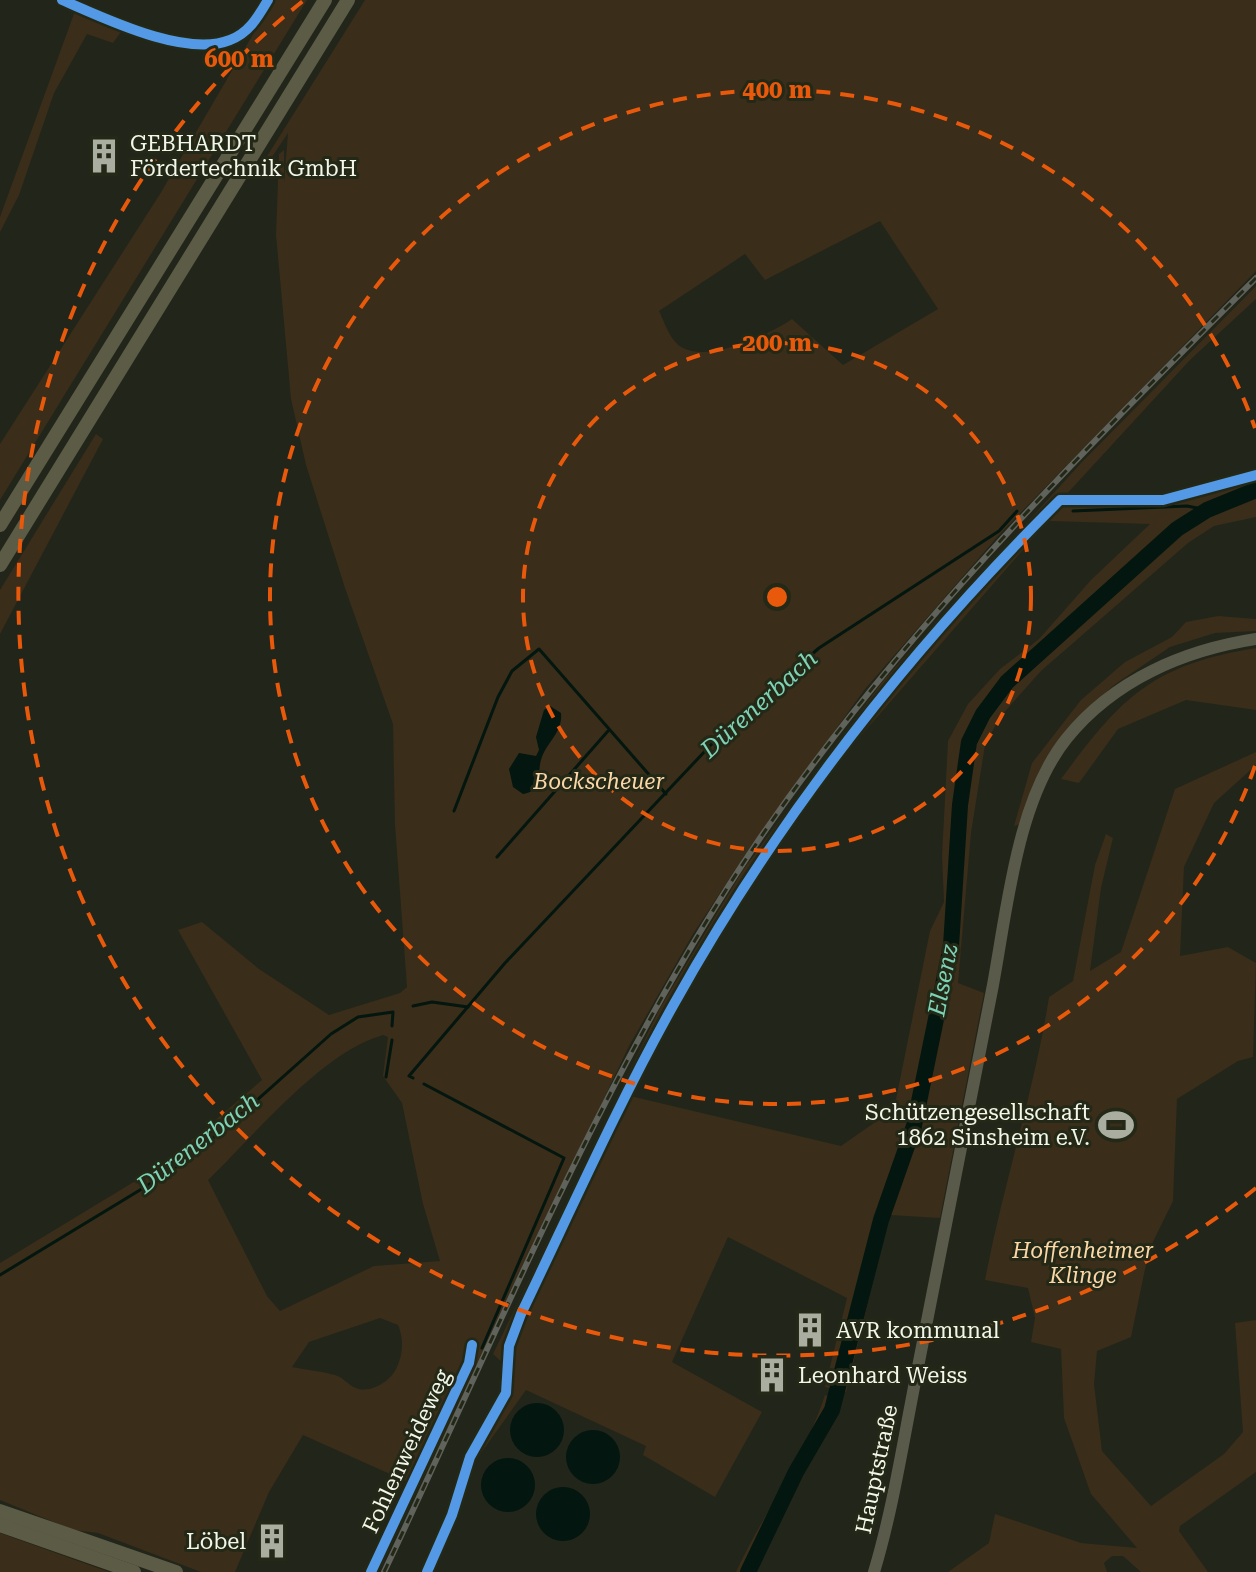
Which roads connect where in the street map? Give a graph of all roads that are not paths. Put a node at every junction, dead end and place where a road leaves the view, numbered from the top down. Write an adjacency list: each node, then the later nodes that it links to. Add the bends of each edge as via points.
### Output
1 (62, 0): 2 (street, via 158,37 205,43 230,40 249,29)
2 (268, 0)
3 (325, 0): 5 (highway)
4 (348, 0): 6 (highway)
5 (0, 525)
6 (0, 565)
7 (1256, 639): 16 (main road, Hauptstraße, via 1163,663 1128,684 1068,737 1031,806)
8 (472, 1345): 14 (street, Fohlenweideweg, via 469,1363)
9 (509, 1346): 15 (street, via 506,1393 470,1457)
10 (0, 1511): 13 (highway)
11 (0, 1525): 12 (highway)
12 (134, 1572)
13 (176, 1572)
14 (371, 1572)
15 (427, 1572)
16 (874, 1572)

